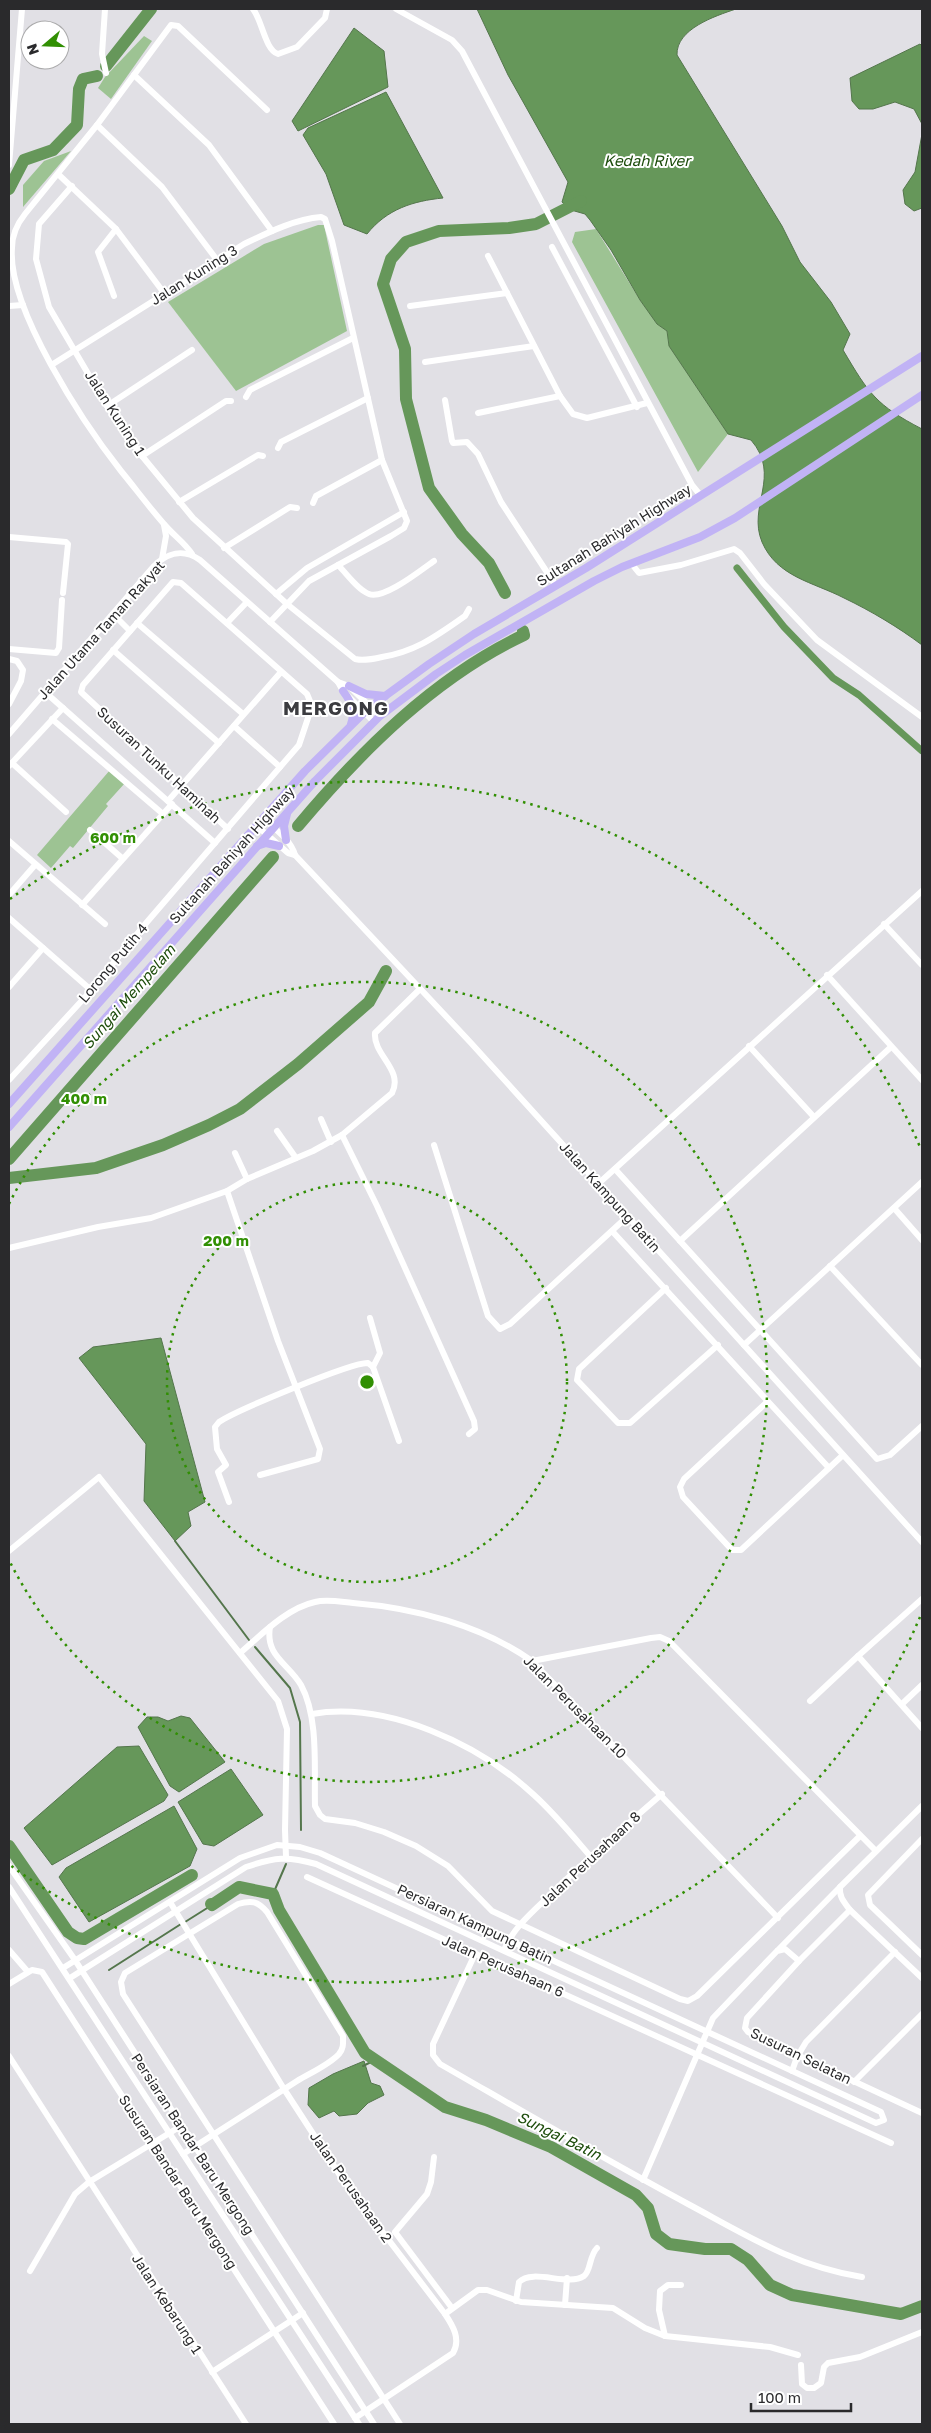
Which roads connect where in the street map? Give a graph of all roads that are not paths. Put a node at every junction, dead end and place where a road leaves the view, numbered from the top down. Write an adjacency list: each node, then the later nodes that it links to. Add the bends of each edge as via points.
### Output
1 (22, 9): 10 (street)
2 (105, 9): 6 (street, via 102,54)
3 (253, 9): 4 (street, via 270,49 278,54 296,47 325,18)
4 (327, 9)
5 (396, 9): 38 (street, via 458,45)
6 (106, 73)
7 (134, 75): 8 (street, via 166,29 171,25 178,26); 9 (street); 14 (street, via 209,145)
8 (267, 110)
9 (97, 125): 11 (street); 18 (street, via 162,187)
10 (9, 165)
11 (58, 174): 12 (street); 15 (street, via 21,219)
12 (72, 186): 13 (street); 27 (street, Jalan Kuning 1, via 39,224 36,259 49,307)
13 (116, 229): 19 (street); 21 (street, via 98,252)
14 (272, 231): 18 (street, Jalan Kuning 3); 25 (street, Jalan Kuning 3, via 322,217 325,219)
15 (11, 237): 22 (street, via 14,269)
16 (552, 247): 40 (street)
17 (488, 256): 20 (street)
18 (217, 260): 19 (street, Jalan Kuning 3)
19 (164, 293): 27 (street, Jalan Kuning 3)
20 (507, 293): 24 (street); 26 (street)
21 (114, 296)
22 (23, 305): 23 (street); 31 (street)
23 (9, 306)
24 (410, 306)
25 (353, 338): 34 (street, via 250,390); 35 (street)
26 (534, 346): 30 (street); 33 (street)
27 (74, 350): 31 (street, Jalan Kuning 3); 39 (street, Jalan Kuning 1)
28 (192, 350): 39 (street)
29 (922, 356): 46 (main road, Sultanah Bahiyah Highway)
30 (425, 362)
31 (53, 364): 51 (street, via 92,434)
32 (922, 395): 57 (main road, Sultanah Bahiyah Highway, via 735,518 700,537)
33 (560, 396): 40 (street, via 573,414 587,418); 41 (street)
34 (246, 397)
35 (368, 398): 42 (street, via 281,442); 45 (street)
36 (445, 400): 59 (street, via 453,443 467,442 478,454 501,502)
37 (231, 402): 43 (street, via 226,400)
38 (647, 403): 40 (street); 46 (street)
39 (107, 406): 43 (street, Jalan Kuning 1)
40 (637, 407)
41 (478, 413)
42 (278, 448)
43 (142, 456): 47 (street, Jalan Kuning 1)
44 (263, 456): 47 (street, via 258,455)
45 (382, 460): 48 (street, via 316,496); 50 (street)
46 (701, 496): 59 (main road, Sultanah Bahiyah Highway)
47 (179, 502): 53 (street, Jalan Kuning 1)
48 (313, 503)
49 (293, 507): 53 (street)
50 (404, 512): 58 (street, via 407,519 404,528); 60 (street, via 307,568)
51 (164, 525): 54 (street); 55 (street, via 166,536)
52 (9, 537): 69 (street, via 68,544 59,648 56,653)
53 (224, 548): 60 (street, Jalan Kuning 1)
54 (192, 554): 55 (street, Jalan Utama Taman Rakyat, via 178,553); 61 (street)
55 (162, 559): 64 (street, Jalan Utama Taman Rakyat)
56 (434, 561): 58 (street, via 376,596 367,593)
57 (631, 563): 80 (street, via 639,573 644,573 734,549 818,640); 82 (main road, Sultanah Bahiyah Highway, via 504,632 436,674)
58 (338, 565): 62 (street, via 309,581)
59 (556, 586): 75 (main road, Sultanah Bahiyah Highway, via 497,619)
60 (276, 594): 62 (street, Jalan Kuning 1)
61 (247, 602): 65 (street); 67 (street)
62 (287, 604): 63 (street, Jalan Kuning 1, via 350,657 360,661 418,648 465,616); 65 (street)
63 (469, 608)
64 (113, 614): 68 (street); 74 (street, Jalan Utama Taman Rakyat)
65 (270, 622): 73 (street)
66 (137, 623): 67 (street, Susuran Tunku Haminah, via 173,582 182,583); 68 (street, Susuran Tunku Haminah); 79 (street)
67 (227, 623): 72 (street)
68 (130, 631): 70 (street, Susuran Tunku Haminah)
69 (9, 649)
70 (113, 650): 86 (street); 89 (street, Susuran Tunku Haminah, via 83,685 81,692)
71 (9, 659): 76 (street, via 17,661 23,670)
72 (281, 672): 79 (street); 88 (street, Susuran Tunku Haminah, via 307,694 312,706 302,738)
73 (346, 689): 75 (main road); 78 (street); 84 (main road, via 354,711)
74 (45, 692): 77 (street); 85 (street, Jalan Utama Taman Rakyat)
75 (385, 696): 78 (main road, Sultanah Bahiyah Highway)
76 (9, 704)
77 (63, 708): 81 (street); 90 (street)
78 (367, 710): 82 (street); 84 (main road, Sultanah Bahiyah Highway)
79 (243, 714): 83 (street)
80 (922, 717)
81 (52, 719): 87 (street); 93 (street)
82 (377, 719): 91 (main road, Sultanah Bahiyah Highway)
83 (234, 726): 86 (street); 88 (street)
84 (350, 726): 94 (main road, Sultanah Bahiyah Highway)
85 (9, 734)
86 (220, 743): 89 (street)
87 (10, 765): 92 (street)
88 (280, 767): 97 (street, Susuran Tunku Haminah)
89 (182, 786): 90 (street); 97 (street, Susuran Tunku Haminah)
90 (170, 803): 93 (street); 102 (street)
91 (289, 810): 96 (main road, Sultanah Bahiyah Highway); 100 (main road, via 284,826)
92 (66, 812)
93 (163, 814): 106 (street)
94 (264, 818): 95 (main road, Sultanah Bahiyah Highway); 96 (street, Jalan Kampung Batin)
95 (257, 826): 99 (street, Jalan Kampung Batin); 120 (main road, Sultanah Bahiyah Highway)
96 (273, 828): 99 (main road, Sultanah Bahiyah Highway); 100 (street, Jalan Kampung Batin)
97 (228, 829): 102 (street, Lorong Putih 4)
98 (90, 830): 106 (street)
99 (266, 835): 103 (street, Jalan Kampung Batin); 104 (main road, Sultanah Bahiyah Highway)
100 (286, 840): 105 (street, Jalan Kampung Batin)
101 (9, 841): 107 (street)
102 (215, 843): 119 (street, Lorong Putih 4)
103 (279, 846): 104 (main road, via 266,844); 105 (street, Jalan Kampung Batin)
104 (253, 849): 123 (main road, Sultanah Bahiyah Highway)
105 (295, 855): 118 (street, Jalan Kampung Batin)
106 (122, 858): 110 (street)
107 (35, 865): 109 (street); 110 (street)
108 (922, 890): 113 (street)
109 (9, 895)
110 (82, 904): 112 (street)
111 (9, 918): 114 (street)
112 (105, 924)
113 (884, 924): 115 (street); 116 (street)
114 (43, 948): 117 (street); 119 (street)
115 (922, 966)
116 (827, 975): 121 (street); 122 (street)
117 (9, 987)
118 (420, 989): 131 (street, via 375,1033 375,1040 394,1074 392,1093); 139 (street, Jalan Kampung Batin)
119 (91, 990): 124 (street, Lorong Putih 4)
120 (61, 1044): 123 (main road); 126 (main road, Sultanah Bahiyah Highway)
121 (749, 1046): 127 (street); 136 (street)
122 (891, 1047): 125 (street); 127 (street)
123 (73, 1055): 129 (main road, Sultanah Bahiyah Highway)
124 (9, 1080)
125 (922, 1080)
126 (9, 1104)
127 (814, 1117): 145 (street)
128 (321, 1119): 132 (street)
129 (9, 1127)
130 (277, 1131): 135 (street)
131 (342, 1136): 132 (street); 158 (street, via 474,1421 475,1429)
132 (331, 1142): 135 (street)
133 (434, 1145): 143 (street, via 488,1316 500,1329 510,1324)
134 (235, 1153): 137 (street)
135 (296, 1158): 137 (street)
136 (615, 1168): 139 (street); 145 (street)
137 (247, 1179): 140 (street)
138 (922, 1182): 141 (street)
139 (598, 1184): 142 (street, Jalan Kampung Batin)
140 (227, 1191): 146 (street, via 151,1218); 155 (street)
141 (894, 1208): 144 (street); 147 (street)
142 (628, 1216): 143 (street); 152 (street, Jalan Kampung Batin)
143 (612, 1231): 148 (street)
144 (922, 1240)
145 (680, 1241): 150 (street)
146 (9, 1248)
147 (830, 1266): 150 (street); 153 (street)
148 (666, 1288): 151 (street); 151 (street, via 579,1369 578,1380 618,1423 624,1424)
149 (370, 1318): 154 (street, via 380,1353)
150 (760, 1330): 152 (street); 157 (street, via 877,1459 890,1455)
151 (718, 1345): 156 (street)
152 (744, 1345): 160 (street, Jalan Kampung Batin)
153 (922, 1365)
154 (373, 1367): 155 (street, via 363,1363); 159 (street)
155 (297, 1388): 162 (street, via 320,1455 318,1459); 163 (street, via 222,1420 215,1427 217,1449 226,1464 218,1472)
156 (767, 1402): 161 (street); 161 (street, via 684,1479 680,1487 683,1497 727,1546 732,1550 742,1550)
157 (922, 1426)
158 (469, 1434)
159 (399, 1441)
160 (843, 1455): 161 (street); 164 (street, Jalan Kampung Batin)
161 (829, 1468)
162 (260, 1475)
163 (229, 1502)
164 (922, 1542)
165 (9, 1552): 168 (street, via 99,1477)
166 (922, 1599): 169 (street)
167 (270, 1627): 168 (street, Jalan Perusahaan 10); 170 (street, Jalan Perusahaan 10, via 316,1602 374,1605 411,1611 487,1635); 174 (street, via 268,1638 272,1649 300,1685)
168 (240, 1653): 180 (street, via 278,1701 285,1718)
169 (858, 1656): 172 (street); 173 (street)
170 (532, 1661): 176 (street, Jalan Perusahaan 10); 178 (street, via 651,1638 669,1641)
171 (922, 1685): 173 (street)
172 (810, 1701)
173 (902, 1704): 175 (street)
174 (312, 1714): 182 (street, via 362,1712 439,1734 504,1771 533,1794); 192 (street, via 315,1806 320,1815 325,1819 384,1832 416,1846 448,1866 492,1911)
175 (922, 1728)
176 (662, 1794): 182 (street, Jalan Perusahaan 8); 191 (street, Jalan Perusahaan 10)
177 (922, 1807): 181 (street)
178 (860, 1836): 181 (street); 191 (street)
179 (922, 1839): 200 (street, via 868,1895 870,1905)
180 (286, 1845): 183 (street); 188 (street, Persiaran Kampung Batin, via 260,1849 240,1858); 194 (street, Persiaran Kampung Batin, via 320,1853)
181 (876, 1850): 187 (street)
182 (590, 1856): 192 (street, Jalan Perusahaan 8)
183 (286, 1857): 190 (street, Persiaran Kampung Batin, via 246,1867); 196 (street, Persiaran Kampung Batin, via 316,1864)
184 (9, 1866): 201 (street, Persiaran Bandar Baru Mergong)
185 (307, 1878): 199 (street, Jalan Perusahaan 6)
186 (9, 1887): 203 (street, Persiaran Bandar Baru Mergong)
187 (840, 1887): 189 (street, via 841,1899); 197 (street)
188 (170, 1902): 190 (street, Jalan Perusahaan 2); 201 (street, Persiaran Kampung Batin)
189 (850, 1910): 198 (street); 202 (street, Susuran Selatan)
190 (176, 1911): 193 (street, Jalan Perusahaan 2); 204 (street, Persiaran Kampung Batin)
191 (778, 1918): 192 (street, via 698,1996 688,2001)
192 (520, 1924): 194 (street, Jalan Perusahaan 8)
193 (189, 1931): 217 (street, Jalan Perusahaan 2); 217 (street, via 238,1904 254,1901 261,1904 343,2036 344,2046 338,2054); 221 (street, via 126,1973 120,1982 121,1989)
194 (509, 1939): 196 (street, Jalan Perusahaan 8); 210 (street, Persiaran Kampung Batin)
195 (9, 1950): 205 (street)
196 (504, 1950): 211 (street, Persiaran Kampung Batin)
197 (777, 1951): 202 (street, via 785,1949); 210 (street, via 720,2009)
198 (895, 1952): 207 (street); 214 (street, via 806,2042)
199 (475, 1954): 212 (street, Jalan Perusahaan 6); 227 (street, via 433,2044 436,2060)
200 (922, 1955)
201 (75, 1960): 203 (street, Persiaran Kampung Batin); 204 (street, Persiaran Bandar Baru Mergong)
202 (799, 1961): 214 (street, Susuran Selatan, via 744,2024 748,2032)
203 (63, 1968): 206 (street, Persiaran Bandar Baru Mergong)
204 (82, 1971): 206 (street, Persiaran Kampung Batin); 219 (street, Persiaran Bandar Baru Mergong)
205 (28, 1972): 208 (street); 223 (street, Susuran Bandar Baru Mergong, via 36,1969 42,1972)
206 (70, 1978): 220 (street, Persiaran Bandar Baru Mergong)
207 (922, 1978)
208 (9, 1984)
209 (922, 2014): 216 (street)
210 (706, 2033): 211 (street); 215 (street, Persiaran Kampung Batin)
211 (702, 2044): 212 (street); 215 (street, Persiaran Kampung Batin, via 876,2123 884,2120 881,2112)
212 (698, 2055): 222 (street, Jalan Perusahaan 6); 227 (street)
213 (9, 2056): 228 (street, Jalan Kebarung 1)
214 (797, 2057): 215 (street); 216 (street, Susuran Selatan)
215 (792, 2071)
216 (854, 2082): 218 (street, Susuran Selatan)
217 (284, 2089): 221 (street); 231 (street, Jalan Perusahaan 2, via 343,2180)
218 (922, 2113)
219 (181, 2126): 220 (street); 224 (street, Persiaran Bandar Baru Mergong)
220 (169, 2133): 223 (street); 225 (street, Persiaran Bandar Baru Mergong)
221 (214, 2134): 224 (street); 248 (street)
222 (891, 2143)
223 (153, 2144): 228 (street); 242 (street, Susuran Bandar Baru Mergong)
224 (195, 2146): 225 (street); 239 (street, Persiaran Bandar Baru Mergong)
225 (182, 2154): 241 (street, Persiaran Bandar Baru Mergong)
226 (434, 2157): 230 (street, via 428,2194 396,2232)
227 (643, 2180): 233 (street, via 792,2258 821,2269)
228 (89, 2182): 232 (street, via 75,2194); 247 (street, Jalan Kebarung 1)
229 (597, 2248): 234 (street, via 591,2255 588,2273 580,2278)
230 (409, 2252): 231 (street); 238 (street)
231 (402, 2259): 240 (street, Jalan Perusahaan 2)
232 (30, 2271)
233 (862, 2277)
234 (567, 2278): 236 (street, via 522,2278); 237 (street)
235 (681, 2285): 244 (street, via 668,2286 660,2291 660,2319)
236 (516, 2301): 237 (street); 238 (street, via 478,2290)
237 (566, 2305): 244 (street, via 613,2308)
238 (452, 2308): 240 (street)
239 (303, 2313): 241 (street); 249 (street, Persiaran Bandar Baru Mergong)
240 (445, 2314): 248 (street, Jalan Perusahaan 2, via 456,2334 453,2353)
241 (291, 2320): 242 (street); 250 (street, Persiaran Bandar Baru Mergong)
242 (274, 2331): 247 (street); 252 (street, Susuran Bandar Baru Mergong)
243 (922, 2332): 246 (street, via 860,2357 828,2363 821,2383 814,2388 804,2387)
244 (665, 2336): 245 (street, via 770,2347)
245 (798, 2355)
246 (801, 2365)
247 (212, 2372): 251 (street, Jalan Kebarung 1)
248 (384, 2399): 249 (street, Jalan Perusahaan 2); 254 (street)
249 (366, 2411): 250 (street, Jalan Perusahaan 2); 253 (street, Persiaran Bandar Baru Mergong)
250 (357, 2421)
251 (246, 2424)
252 (334, 2424)
253 (374, 2424)
254 (400, 2424)

